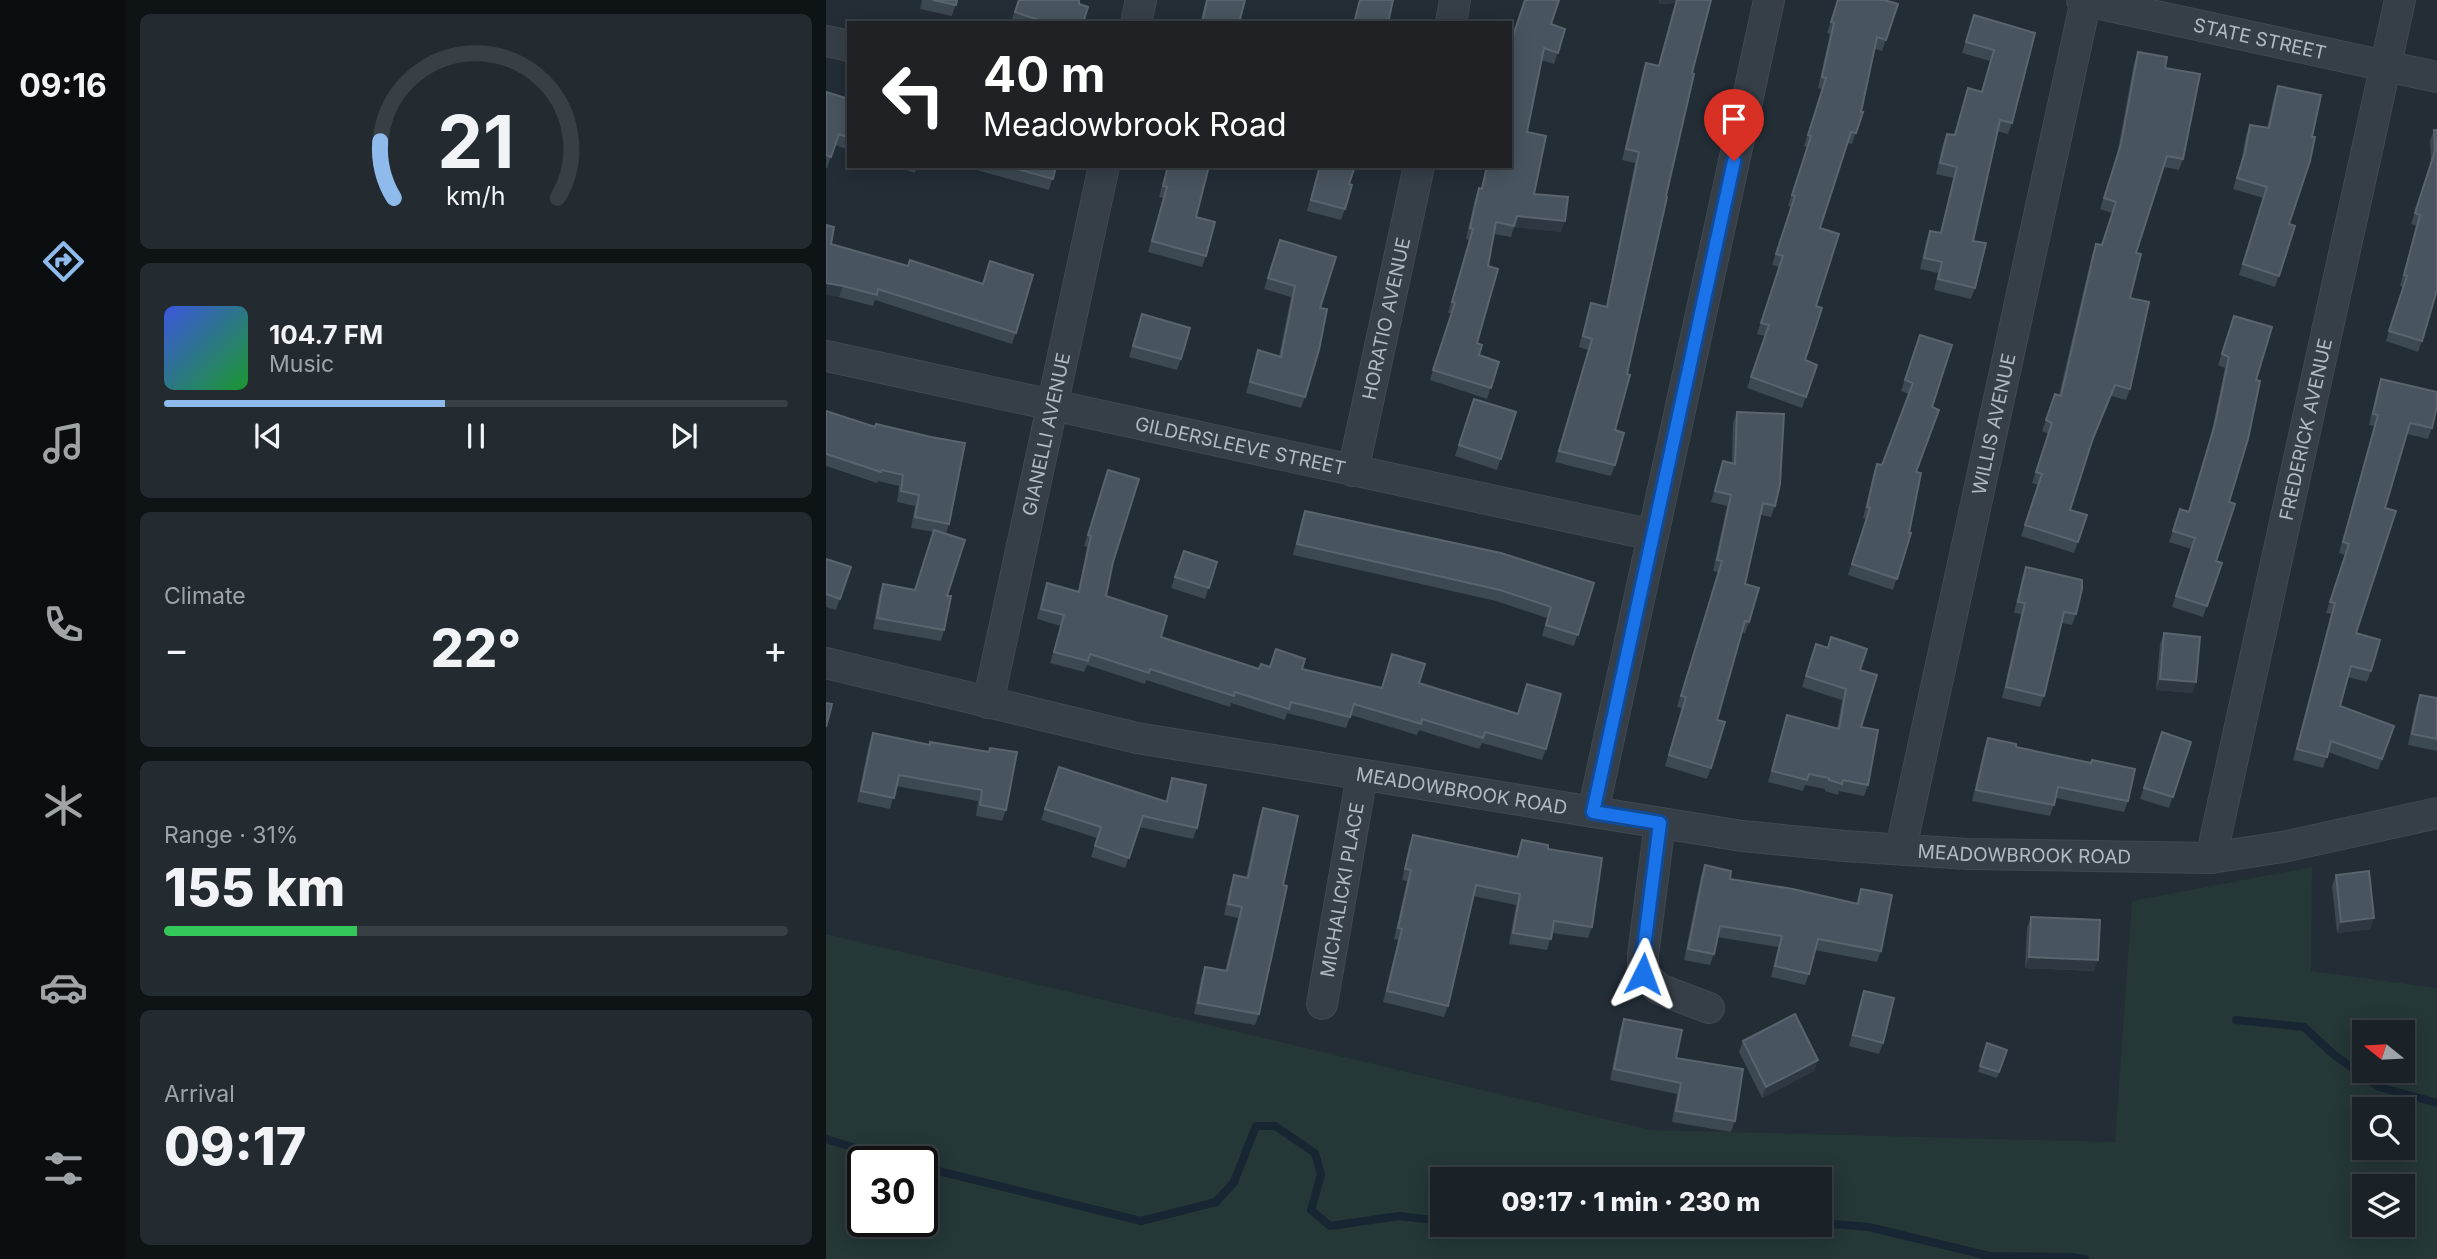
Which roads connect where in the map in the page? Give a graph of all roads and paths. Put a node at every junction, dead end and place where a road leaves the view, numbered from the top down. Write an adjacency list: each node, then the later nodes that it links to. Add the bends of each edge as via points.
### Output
1 (1141, 0): 6 (street)
2 (1455, 0): 7 (street)
3 (1769, 0): 17 (street)
4 (2085, 0): 10 (street, STATE STREET); 24 (street, WILLIS AVENUE)
5 (2399, 0): 10 (street, FREDERICK AVENUE)
6 (1136, 21)
7 (1451, 21)
8 (826, 41): 9 (street)
9 (847, 46)
10 (2385, 65): 11 (street, STATE STREET); 25 (street, FREDERICK AVENUE)
11 (2437, 77)
12 (1104, 168): 15 (street, GIANELLI AVENUE)
13 (1419, 168): 16 (street, HORATIO AVENUE)
14 (826, 356): 15 (street, GILDERSLEEVE STREET)
15 (1053, 405): 16 (street, GILDERSLEEVE STREET); 19 (street, GIANELLI AVENUE)
16 (1353, 471): 17 (street, GILDERSLEEVE STREET)
17 (1653, 536): 21 (street)
18 (826, 663): 19 (street, MEADOWBROOK ROAD)
19 (988, 703): 20 (street, MEADOWBROOK ROAD, via 1137,738)
20 (1362, 775): 21 (street, MEADOWBROOK ROAD); 26 (street, MICHALICKI PLACE)
21 (1593, 812): 23 (street, MEADOWBROOK ROAD)
22 (2437, 813): 25 (street, MEADOWBROOK ROAD)
23 (1660, 823): 24 (street, MEADOWBROOK ROAD, via 1742,836); 27 (street, via 1643,974 1659,989)
24 (1900, 848): 25 (street, MEADOWBROOK ROAD, via 1968,854)
25 (2211, 858)
26 (1322, 1004)
27 (1709, 1008)

